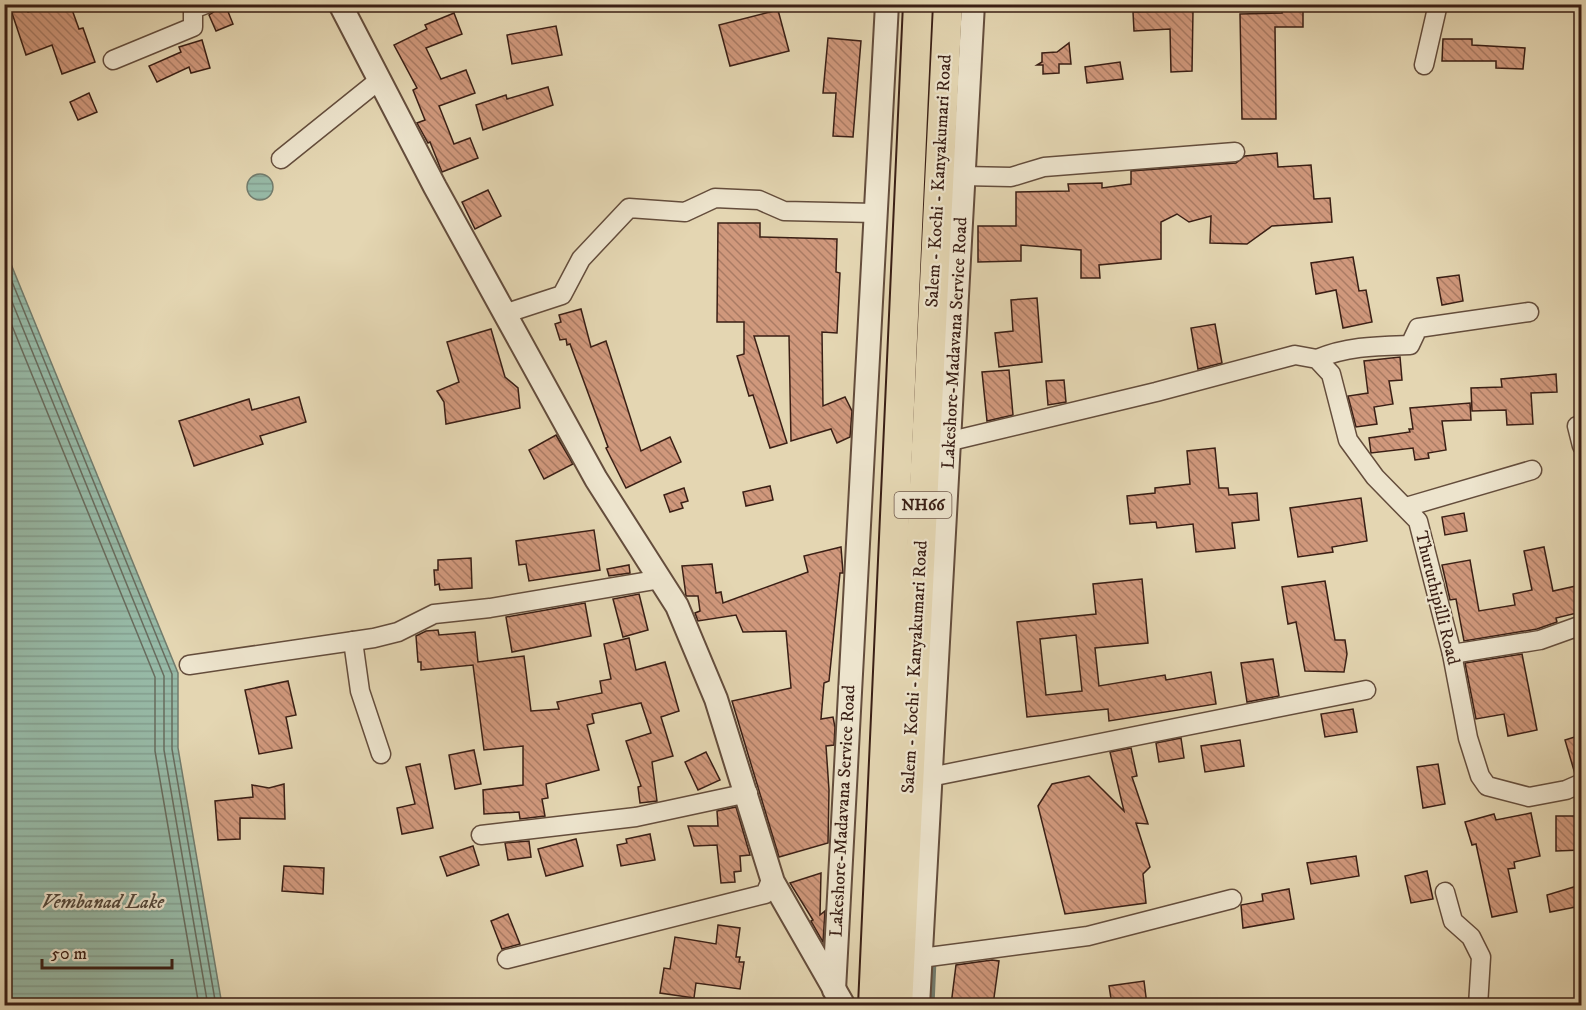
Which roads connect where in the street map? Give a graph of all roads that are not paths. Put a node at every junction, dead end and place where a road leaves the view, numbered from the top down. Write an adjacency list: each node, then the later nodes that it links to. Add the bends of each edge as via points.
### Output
1 (206, 4): 8 (street, via 193,9 193,27)
2 (340, 4): 10 (street)
3 (886, 4): 14 (street, Lakeshore-Madavana Service Road)
4 (918, 4): 40 (highway, Salem - Kochi - Kanyakumari Road / NH66)
5 (948, 4): 41 (highway, Salem - Kochi - Kanyakumari Road / NH66)
6 (973, 4): 13 (street, Lakeshore-Madavana Service Road)
7 (1438, 4): 9 (street)
8 (113, 60)
9 (1424, 65)
10 (378, 81): 12 (street); 16 (street)
11 (1235, 152): 13 (street, via 1044,167 1011,177)
12 (281, 159)
13 (963, 176): 19 (street, Lakeshore-Madavana Service Road)
14 (875, 213): 16 (street, via 784,211 759,200 715,198 685,212 629,208 581,260 562,295); 39 (street, Lakeshore-Madavana Service Road)
15 (1529, 312): 17 (street, via 1418,328 1410,345 1366,347)
16 (507, 313): 23 (street, via 596,479)
17 (1317, 359): 19 (street, via 1295,355); 22 (street, Thuruthipilli Road, via 1331,374 1348,440 1376,477)
18 (1577, 426): 20 (street)
19 (951, 441): 30 (street, Lakeshore-Madavana Service Road)
20 (1581, 446)
21 (1532, 470): 22 (street)
22 (1406, 507): 26 (street, Thuruthipilli Road, via 1418,521)
23 (660, 579): 25 (street, via 434,614 398,633); 32 (street, via 677,606 716,699)
24 (1581, 624): 26 (street, via 1540,640)
25 (353, 641): 27 (street); 29 (street, via 360,691)
26 (1452, 654): 31 (street, Thuruthipilli Road, via 1468,738 1487,786 1529,797)
27 (189, 665)
28 (1366, 690): 30 (street)
29 (381, 754)
30 (930, 777): 37 (street, Lakeshore-Madavana Service Road)
31 (1581, 783)
32 (748, 793): 33 (street, via 636,817); 34 (street)
33 (482, 835)
34 (772, 878): 38 (street, via 765,894); 39 (street)
35 (1445, 892): 43 (street, via 1453,921 1471,937 1481,957)
36 (1232, 899): 37 (street, via 1088,936)
37 (921, 958): 42 (street, Lakeshore-Madavana Service Road)
38 (507, 959)
39 (837, 1000)
40 (873, 1005)
41 (898, 1005)
42 (918, 1005)
43 (1478, 1005)

